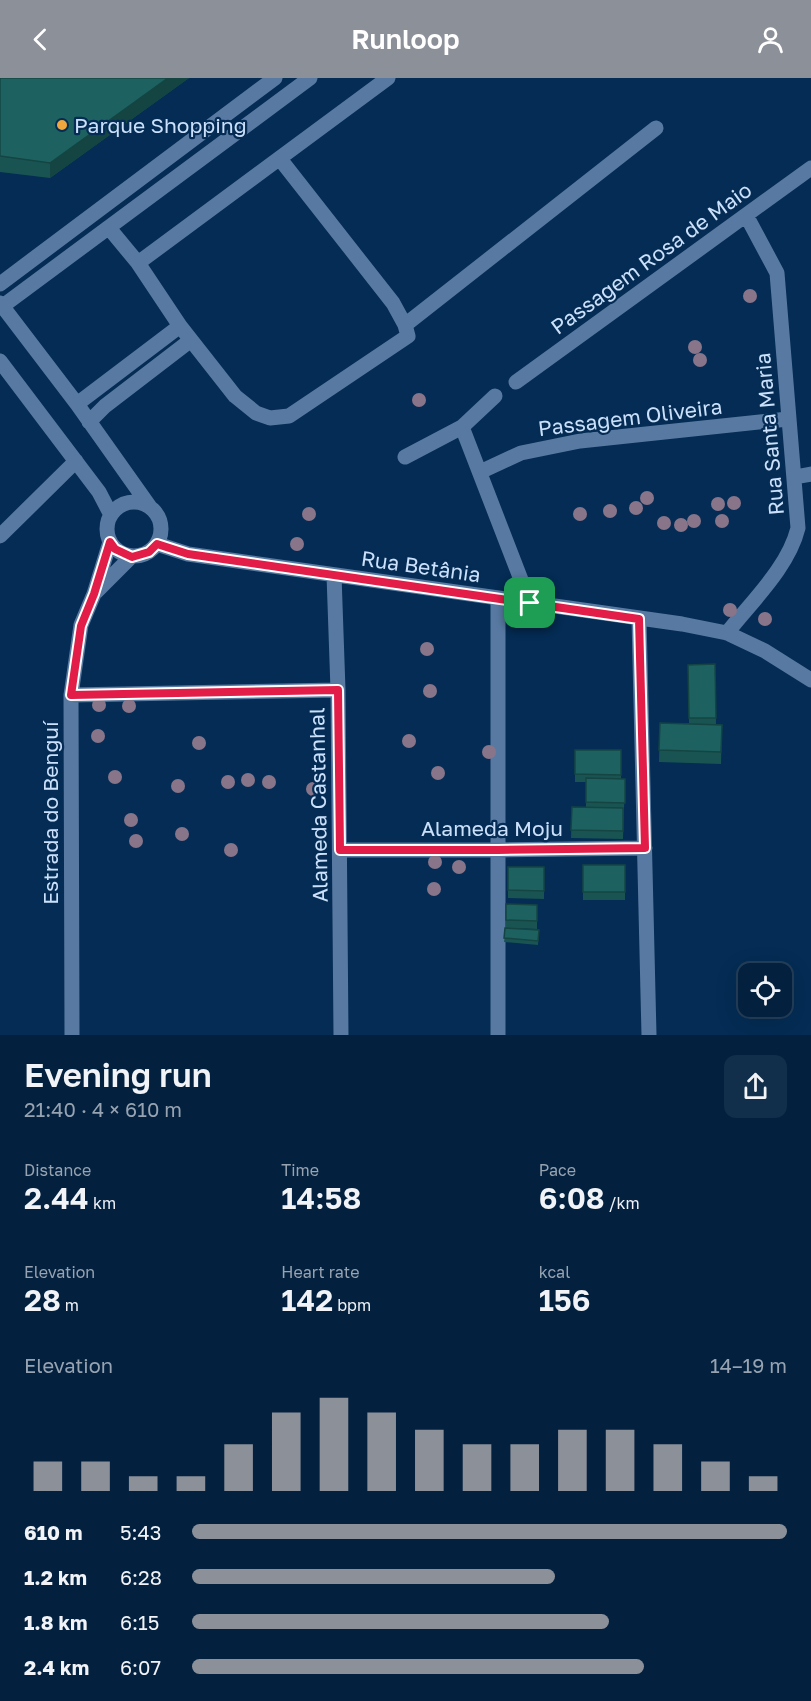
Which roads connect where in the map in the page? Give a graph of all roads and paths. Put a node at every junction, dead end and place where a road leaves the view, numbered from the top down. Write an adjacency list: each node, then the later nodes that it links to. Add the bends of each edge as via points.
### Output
1 (275, 78): 10 (street)
2 (310, 78): 8 (street)
3 (388, 78): 5 (street)
4 (656, 128): 12 (street)
5 (280, 159): 9 (street); 12 (street, via 393,303)
6 (811, 168): 7 (street, Passagem Rosa de Maio)
7 (746, 215): 16 (street, Passagem Rosa de Maio); 19 (street, Rua Santa Maria, via 777,273)
8 (109, 228): 9 (street); 11 (street)
9 (138, 263): 13 (street)
10 (0, 284)
11 (1, 306): 18 (street)
12 (405, 325): 14 (street, via 408,336 289,416 270,418 256,413 235,396)
13 (180, 326): 14 (street); 18 (street)
14 (191, 340): 20 (street)
15 (0, 361): 23 (street)
16 (516, 382)
17 (495, 396): 21 (street)
18 (77, 404): 20 (street)
19 (788, 419): 24 (street, Passagem Oliveira, via 580,441 521,453); 26 (street, Rua Santa Maria)
20 (88, 422): 27 (street)
21 (462, 427): 22 (street); 24 (street)
22 (405, 457)
23 (76, 461): 28 (street); 29 (street)
24 (480, 472): 36 (street)
25 (811, 474): 26 (street)
26 (795, 477): 38 (street, Rua Santa Maria, via 795,543)
27 (150, 507): 28 (street, via 133,502); 31 (street, via 160,521)
28 (111, 515): 30 (street, via 107,524)
29 (0, 536)
30 (110, 542): 32 (street); 34 (street, Estrada do Benguí)
31 (157, 544): 32 (street, via 149,552); 33 (street, Rua Betânia, via 188,554)
32 (132, 557): 34 (street, Estrada do Benguí)
33 (334, 575): 35 (street, Rua Betânia); 40 (street, Alameda Castanhal)
34 (94, 594): 41 (street, Estrada do Benguí, via 81,626)
35 (498, 598): 36 (street, Rua Betânia); 44 (street)
36 (530, 603): 37 (street, Rua Betânia)
37 (639, 619): 38 (street, Rua Betânia); 42 (street)
38 (727, 633): 39 (street, Rua Betânia)
39 (811, 680)
40 (338, 690): 41 (street); 43 (street, Alameda Castanhal)
41 (71, 695): 45 (street, Estrada do Benguí)
42 (645, 848): 44 (street, Alameda Moju); 48 (street)
43 (340, 850): 44 (street, Alameda Moju); 46 (street, Alameda Castanhal)
44 (498, 850): 47 (street)
45 (72, 1035)
46 (341, 1035)
47 (498, 1035)
48 (649, 1035)

